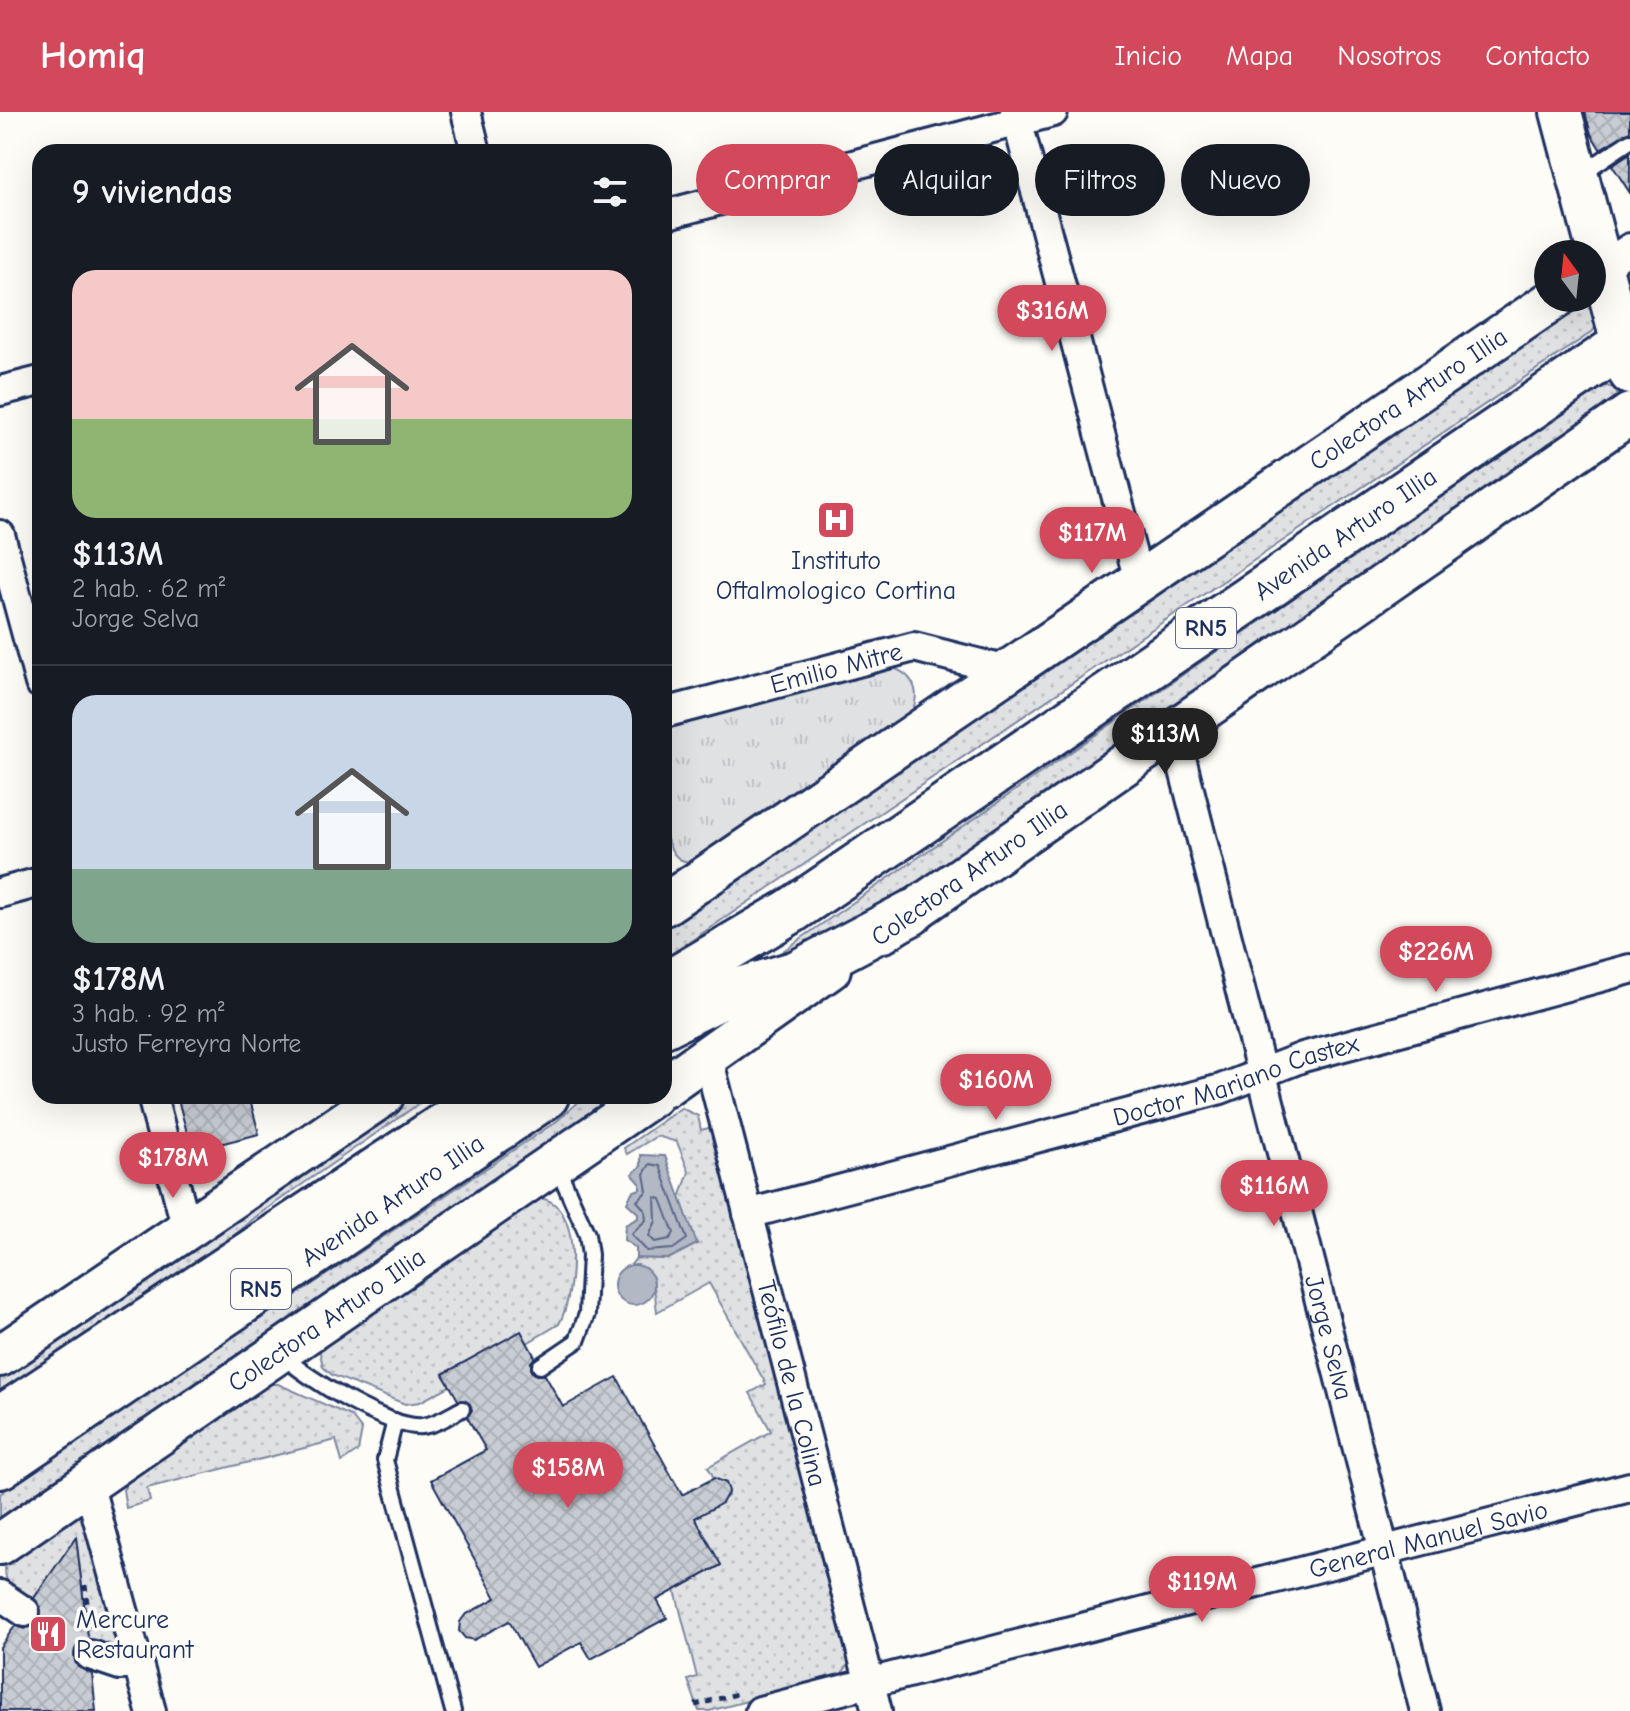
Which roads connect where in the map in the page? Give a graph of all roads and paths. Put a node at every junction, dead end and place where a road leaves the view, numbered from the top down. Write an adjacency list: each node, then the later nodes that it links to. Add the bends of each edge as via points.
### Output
1 (466, 112): 6 (street)
2 (1053, 112): 4 (street)
3 (1561, 112): 7 (street)
4 (1016, 117): 8 (street); 16 (street)
5 (1630, 141): 7 (lane)
6 (474, 144)
7 (1578, 177): 9 (street)
8 (672, 213)
9 (1608, 263): 11 (street)
10 (1535, 312): 16 (street, Colectora Arturo Illia)
11 (1628, 350): 24 (highway, Avenida Arturo Illia / RN5)
12 (32, 383): 13 (street)
13 (0, 391)
14 (1630, 414): 20 (street, Colectora Arturo Illia)
15 (0, 535): 17 (street)
16 (1139, 581): 18 (street, Colectora Arturo Illia)
17 (32, 629)
18 (1008, 671): 19 (street, Emilio Mitre, via 914,647); 22 (street, Colectora Arturo Illia)
19 (672, 711)
20 (1174, 731): 25 (street, Colectora Arturo Illia); 31 (street, Jorge Selva)
21 (32, 884): 23 (street)
22 (672, 891)
23 (0, 893)
24 (791, 911): 27 (highway, Avenida Arturo Illia / RN5); 28 (highway, Avenida Arturo Illia / RN5)
25 (911, 913): 29 (highway, via 797,973 724,995); 30 (street, Colectora Arturo Illia)
26 (1630, 969): 31 (street, Doctor Mariano Castex, via 1303,1057)
27 (672, 981)
28 (672, 1005)
29 (672, 1021)
30 (707, 1054): 32 (street, Colectora Arturo Illia); 40 (street, Teófilo de la Colina)
31 (1261, 1073): 40 (street, Doctor Mariano Castex, via 1221,1089); 54 (street, Jorge Selva)
32 (672, 1081)
33 (154, 1104): 41 (street)
34 (371, 1104): 41 (street)
35 (434, 1104): 42 (highway, via 280,1210)
36 (476, 1104): 42 (highway, Avenida Arturo Illia / RN5)
37 (533, 1104): 47 (highway, Avenida Arturo Illia / RN5)
38 (640, 1104): 39 (street, Colectora Arturo Illia)
39 (555, 1162): 43 (street, Colectora Arturo Illia); 45 (lane, via 587,1234 587,1314 577,1341)
40 (748, 1214): 59 (street, Teófilo de la Colina)
41 (187, 1229): 44 (street)
42 (171, 1306): 47 (highway, Avenida Arturo Illia / RN5)
43 (279, 1352): 48 (lane, via 311,1380); 51 (street, Colectora Arturo Illia)
44 (0, 1356)
45 (540, 1366)
46 (462, 1409): 48 (lane, via 424,1426)
47 (18, 1418): 49 (highway, Avenida Arturo Illia / RN5); 50 (highway)
48 (395, 1421): 63 (lane, via 385,1460)
49 (0, 1466)
50 (0, 1475)
51 (88, 1483): 53 (street, Colectora Arturo Illia); 58 (street)
52 (1630, 1487): 54 (street, General Manuel Savio)
53 (0, 1544)
54 (1384, 1550): 59 (street, General Manuel Savio); 65 (street, Jorge Selva)
55 (0, 1595): 56 (street)
56 (25, 1612)
57 (90, 1655): 58 (street, via 120,1665)
58 (138, 1664): 62 (street)
59 (870, 1683): 60 (street, General Manuel Savio); 64 (street, Teófilo de la Colina)
60 (757, 1700): 61 (path)
61 (695, 1705)
62 (151, 1711)
63 (453, 1711)
64 (877, 1711)
65 (1425, 1711)

